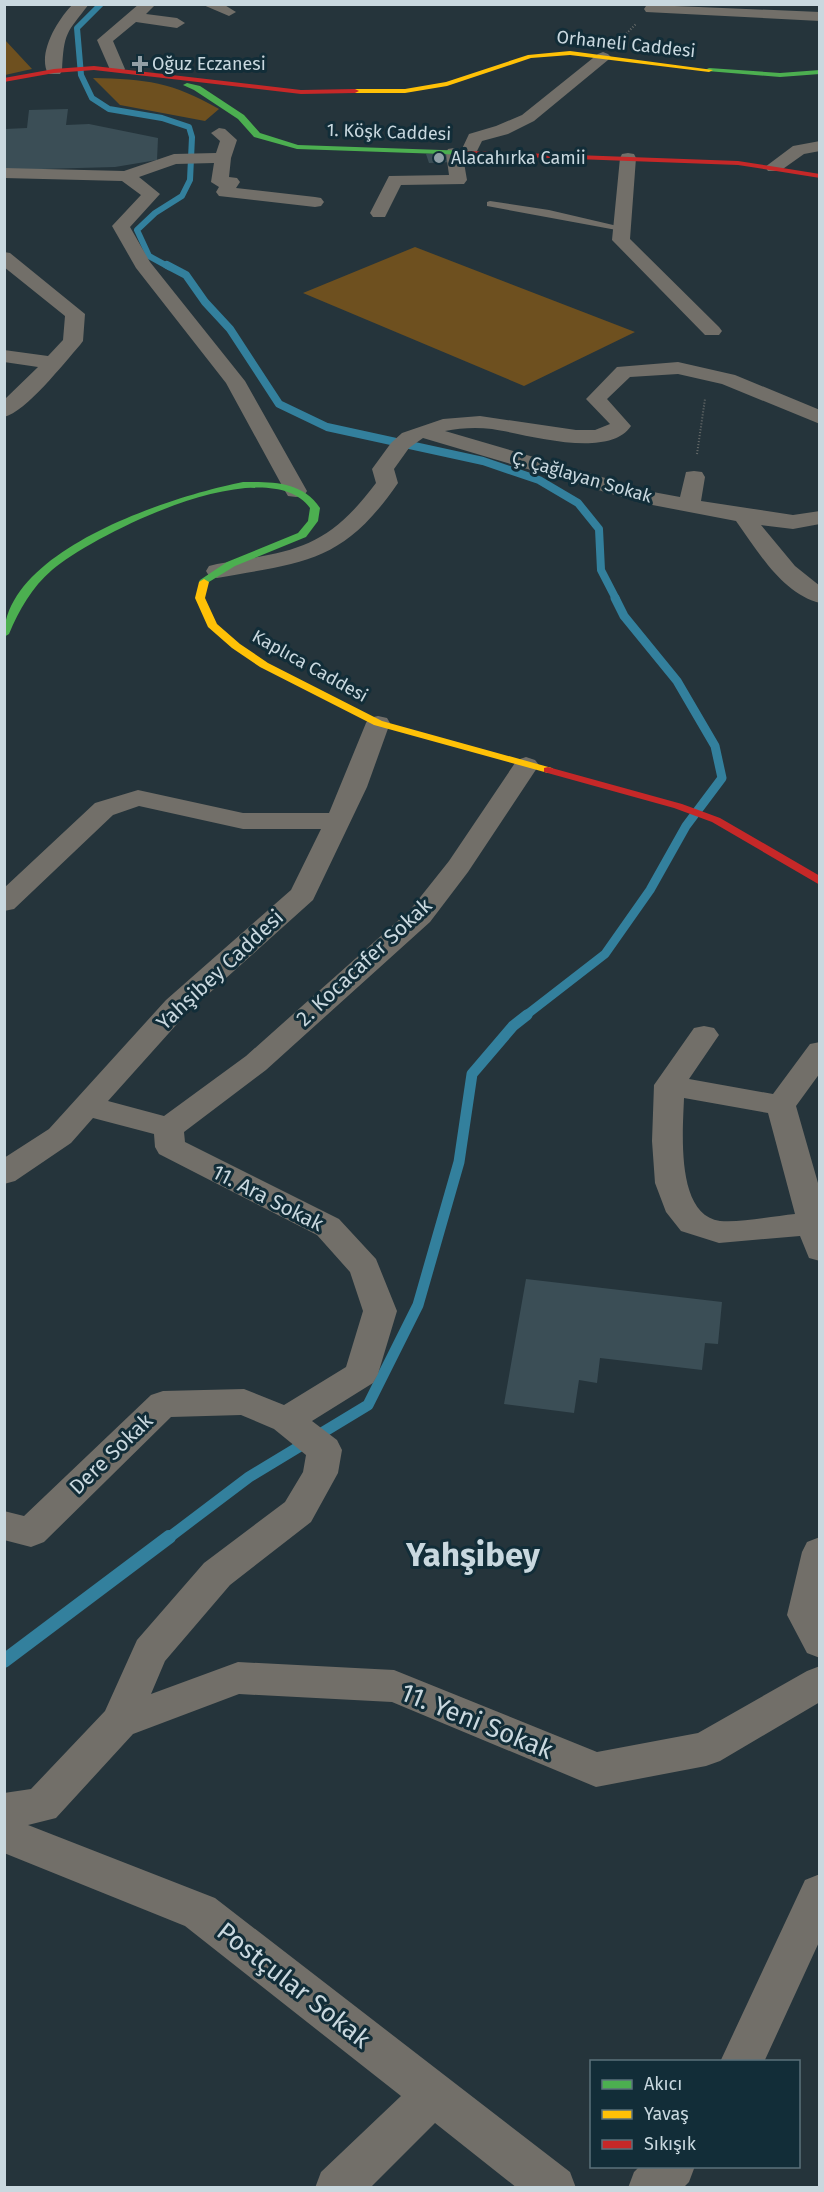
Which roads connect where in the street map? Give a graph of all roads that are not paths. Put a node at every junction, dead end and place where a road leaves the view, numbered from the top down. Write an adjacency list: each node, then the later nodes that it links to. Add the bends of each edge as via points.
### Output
1 (82, 4): 11 (street, via 62,24)
2 (149, 4): 6 (street)
3 (208, 4): 5 (street)
4 (651, 9): 7 (street)
5 (229, 12)
6 (134, 17): 8 (street); 10 (street, via 105,40)
7 (819, 17)
8 (177, 23)
9 (603, 57): 12 (main road, Orhaneli Caddesi, via 742,74); 13 (main road, Orhaneli Caddesi, via 570,53 530,56 447,84 405,91 301,92); 17 (street, via 528,118 474,138)
10 (117, 69): 11 (main road, Orhaneli Caddesi); 13 (main road, Orhaneli Caddesi)
11 (54, 71): 14 (main road, Orhaneli Caddesi)
12 (819, 72)
13 (157, 75): 17 (main road, 1. Köşk Caddesi, via 197,88 241,117 257,135 297,147)
14 (4, 80)
15 (219, 133): 18 (street, via 229,140)
16 (819, 146): 20 (street, via 799,150)
17 (461, 153): 19 (main road, 1. Köşk Caddesi); 26 (street, via 458,180 395,180)
18 (217, 158): 22 (street, via 174,159); 24 (street, via 220,182 231,182 225,192)
19 (627, 158): 20 (main road, 1. Köşk Caddesi); 27 (street)
20 (774, 167): 23 (main road, 1. Köşk Caddesi)
21 (4, 173): 22 (street)
22 (126, 176): 36 (street, via 151,194 121,226 142,264 235,381)
23 (819, 177)
24 (315, 202)
25 (490, 204): 27 (lane)
26 (379, 213)
27 (622, 228): 29 (street, via 621,240)
28 (4, 257): 31 (street, via 75,314 73,341)
29 (712, 331)
30 (4, 356): 31 (street)
31 (53, 363): 32 (street)
32 (4, 411)
33 (819, 418): 34 (street, via 708,374 678,369 624,371 596,399 621,426 616,432 576,436 462,422)
34 (409, 439): 38 (street, Ç. Çağlayan Sokak); 41 (street, via 383,469 387,483 376,499 334,540 296,557)
35 (694, 477): 38 (street)
36 (296, 490): 41 (main road, via 315,508 313,522 302,535); 43 (main road, via 250,485 198,495 90,537 50,566 22,599)
37 (819, 497): 39 (street)
38 (689, 505): 39 (street, Ç. Çağlayan Sokak)
39 (743, 516): 40 (street, Ç. Çağlayan Sokak, via 793,522); 42 (street, via 769,550)
40 (819, 517)
41 (217, 572): 44 (main road, Kaplıca Caddesi, via 204,580 200,598 212,625 264,665)
42 (813, 587)
43 (4, 634)
44 (378, 723): 45 (main road, Kaplıca Caddesi); 46 (street, Yahşibey Caddesi)
45 (526, 765): 47 (main road, Kaplıca Caddesi, via 716,820); 54 (street, 2. Kocacafer Sokak, via 466,857 420,916 256,1064)
46 (337, 821): 48 (street, via 243,821 138,798 104,809); 53 (street, Yahşibey Caddesi, via 303,894 176,1007)
47 (819, 882)
48 (4, 903)
49 (704, 1035): 51 (street)
50 (819, 1051): 52 (street)
51 (669, 1084): 52 (street); 56 (street, via 667,1141 671,1183 682,1212 692,1223 719,1232)
52 (782, 1105): 56 (street)
53 (87, 1106): 54 (street); 55 (street, Yahşibey Caddesi, via 60,1136)
54 (169, 1128): 57 (street, 11. Ara Sokak, via 171,1147 328,1227 365,1267 380,1311 361,1374)
55 (4, 1173)
56 (816, 1237)
57 (286, 1420): 58 (street, Dere Sokak, via 244,1402 163,1404 31,1532); 62 (street, Dere Sokak, via 325,1450 320,1473 298,1512 217,1574 150,1652)
58 (4, 1525)
59 (819, 1552): 60 (street, via 806,1615)
60 (819, 1641)
61 (819, 1682): 62 (street, 11. Yeni Sokak, via 706,1749 596,1770 394,1686 238,1678)
62 (119, 1722): 63 (street, via 42,1805)
63 (4, 1810)
64 (4, 1834): 67 (street, Postçular Sokak, via 200,1912)
65 (819, 1893): 66 (street)
66 (742, 2060)
67 (434, 2094): 69 (street); 70 (street, Postçular Sokak)
68 (671, 2168): 71 (street)
69 (337, 2187)
70 (554, 2187)
71 (650, 2187)

